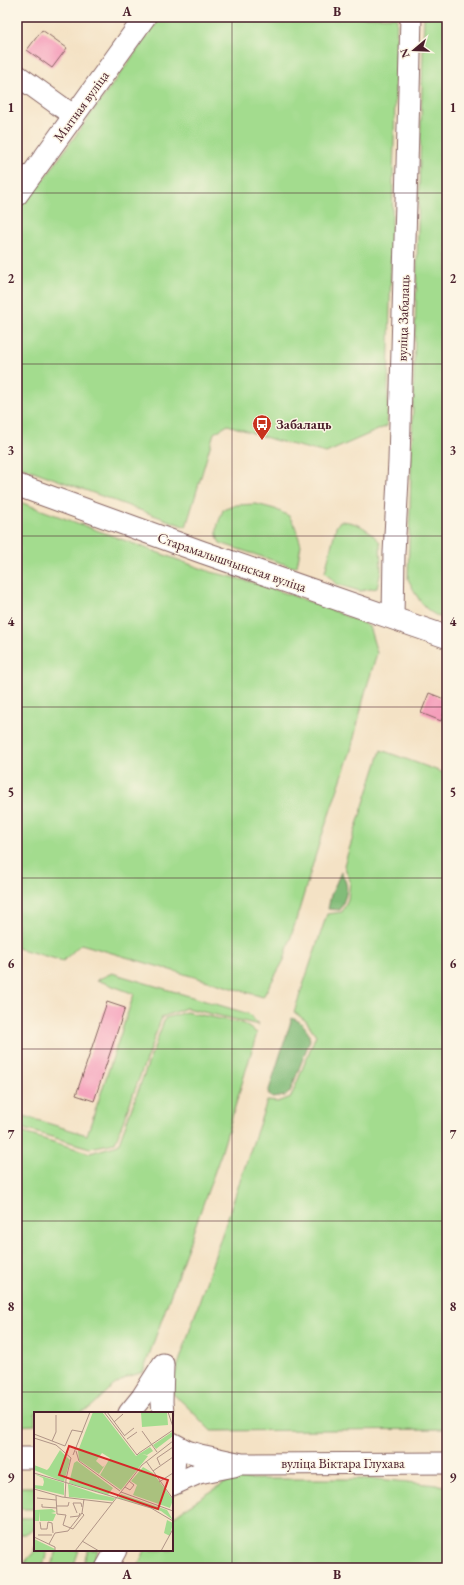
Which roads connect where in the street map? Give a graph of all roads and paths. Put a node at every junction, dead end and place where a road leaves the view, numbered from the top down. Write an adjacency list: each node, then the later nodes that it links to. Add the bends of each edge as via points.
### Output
1 (145, 17): 4 (street, Мытная вуліца)
2 (411, 17): 7 (street, вуліца Забалаць)
3 (17, 75): 4 (street)
4 (74, 116): 5 (street, Мытная вуліца)
5 (17, 195)
6 (17, 484): 7 (main road, Старамалышчынская вуліца)
7 (393, 618): 8 (main road, Старамалышчынская вуліца)
8 (447, 637)
9 (130, 1412): 10 (street, via 163,1364)
10 (163, 1412)
11 (173, 1444): 14 (street, вуліца Віктара Глухава, via 200,1455)
12 (173, 1449): 15 (street)
13 (446, 1462): 14 (street, вуліца Віктара Глухава)
14 (242, 1464): 16 (street, вуліца Віктара Глухава, via 199,1473)
15 (173, 1473)
16 (173, 1485)

